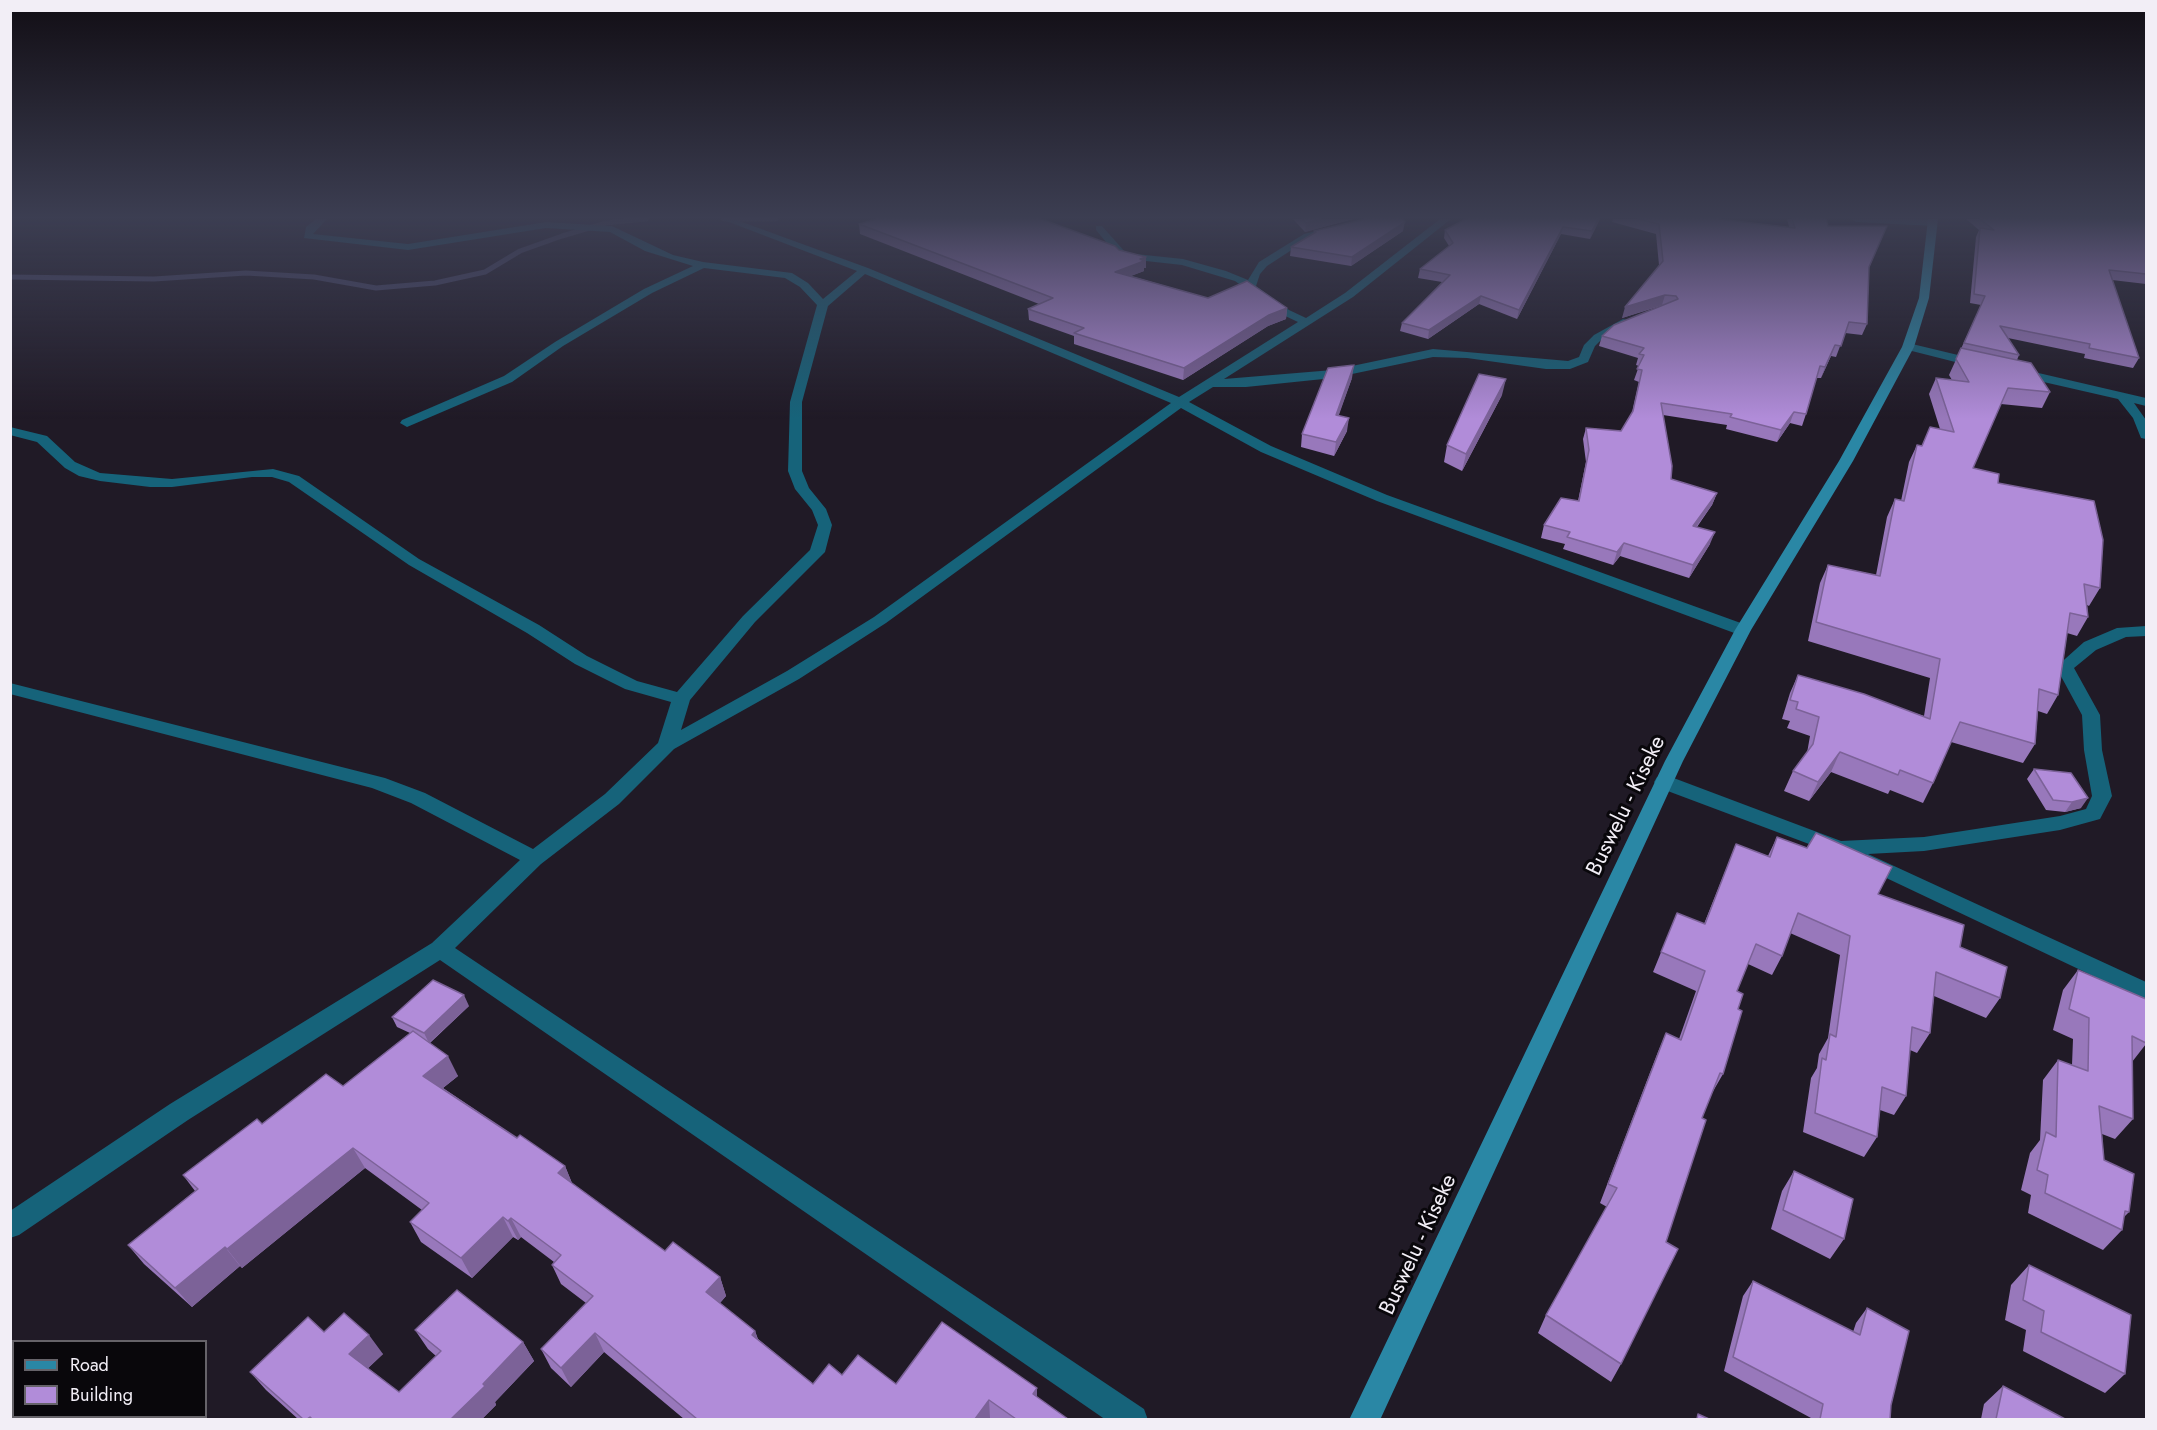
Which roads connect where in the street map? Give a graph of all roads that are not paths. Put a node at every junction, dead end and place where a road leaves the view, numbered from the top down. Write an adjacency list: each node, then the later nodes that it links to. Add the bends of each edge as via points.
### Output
1 (659, 286): 18 (street, via 559,344 508,380)
2 (805, 286): 8 (street)
3 (846, 286): 8 (street)
4 (902, 286): 16 (street)
5 (1251, 286): 10 (street)
6 (1361, 286): 10 (street)
7 (1925, 286): 11 (main road, Buswelu - Kiseke)
8 (824, 305): 24 (street, via 796,402 793,450 795,471 802,489 823,517 824,534 817,552 749,619)
9 (1637, 317): 14 (street, via 1598,337 1584,359 1570,365 1433,353 1333,374)
10 (1306, 322): 14 (street)
11 (1908, 347): 12 (street); 21 (main road, Buswelu - Kiseke, via 1846,461)
12 (1987, 365)
13 (2010, 371): 15 (street)
14 (1211, 383): 16 (street)
15 (2123, 397): 17 (street); 20 (street)
16 (1180, 402): 21 (street, via 1266,449 1382,498); 25 (street, via 880,620 793,675)
17 (2146, 402)
18 (407, 423)
19 (10, 431): 24 (street, via 42,439 70,465 100,477 172,483 252,472 294,479 414,562 581,660 631,685)
20 (2146, 435)
21 (1743, 630): 26 (main road, Buswelu - Kiseke)
22 (2146, 630): 27 (street, via 2123,632 2090,646 2065,668 2091,715 2102,796 2093,814 2060,823 1924,844)
23 (10, 688): 28 (street, via 378,783 418,798)
24 (681, 699): 25 (street)
25 (667, 745): 28 (street, via 612,799)
26 (1664, 783): 27 (street); 33 (main road, Buswelu - Kiseke)
27 (1840, 848): 30 (street)
28 (534, 859): 29 (street)
29 (440, 949): 31 (street, via 179,1112); 32 (street)
30 (2146, 992)
31 (10, 1226)
32 (1133, 1419)
33 (1364, 1419)

